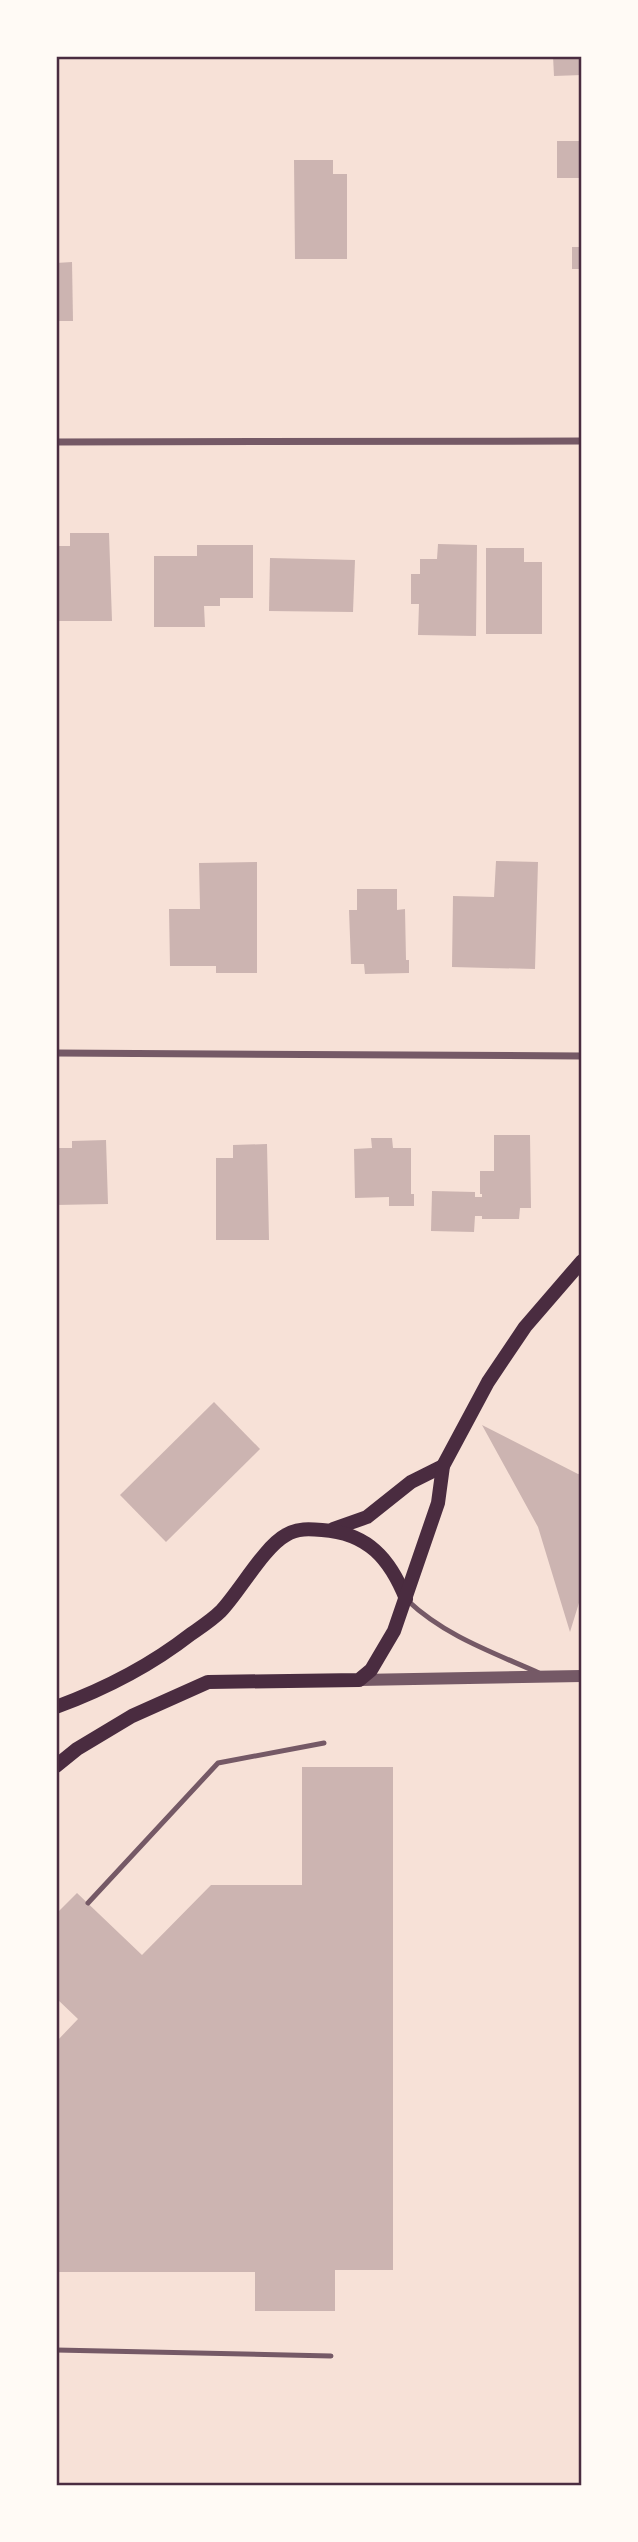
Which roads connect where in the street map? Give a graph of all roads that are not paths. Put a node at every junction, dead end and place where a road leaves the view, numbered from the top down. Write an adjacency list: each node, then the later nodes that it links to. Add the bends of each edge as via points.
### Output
1 (582, 441): 2 (street)
2 (56, 442)
3 (56, 1053): 4 (street)
4 (582, 1056)
5 (582, 1261): 6 (main road, via 525,1327 488,1382)
6 (443, 1466): 7 (main road, via 411,1482 367,1517); 8 (main road, via 438,1503)
7 (329, 1530): 8 (main road, via 361,1539 379,1553 393,1569); 12 (main road, via 288,1533 273,1543 220,1612 164,1654 119,1681)
8 (406, 1599): 10 (lane, via 458,1637); 11 (main road, via 382,1654)
9 (582, 1676): 10 (street)
10 (548, 1677): 11 (street)
11 (359, 1680): 14 (main road, via 208,1682 132,1716)
12 (56, 1706)
13 (324, 1743): 15 (lane, via 218,1763)
14 (56, 1766)
15 (88, 1903)
16 (56, 2350): 17 (lane)
17 (331, 2356)

